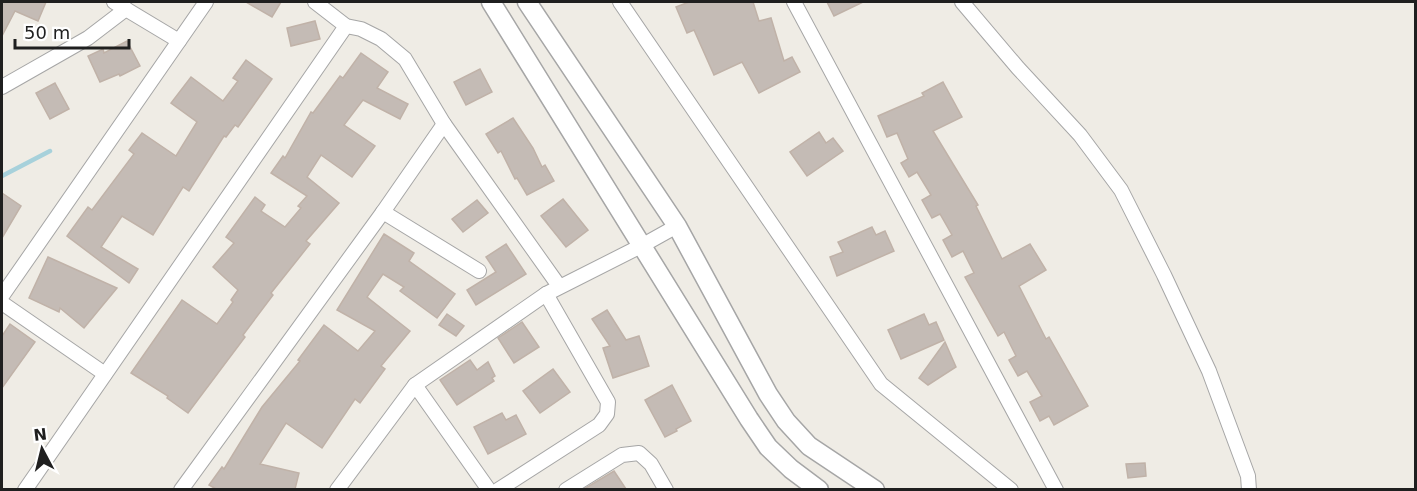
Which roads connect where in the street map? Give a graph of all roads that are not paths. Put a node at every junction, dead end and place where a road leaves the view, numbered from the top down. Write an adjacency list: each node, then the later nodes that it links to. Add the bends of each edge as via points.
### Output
1 (206, 2): 10 (street)
2 (315, 2): 9 (street)
3 (491, 2): 15 (street)
4 (527, 2): 14 (street)
5 (620, 2): 32 (street, via 881,384)
6 (794, 2): 33 (street)
7 (962, 2): 34 (street, via 1080,135 1121,190 1209,371 1248,476)
8 (120, 5): 10 (street); 11 (street, via 88,38)
9 (346, 26): 12 (street, via 381,39 405,59); 21 (street)
10 (179, 41): 19 (street)
11 (2, 87)
12 (444, 124): 13 (street); 17 (street)
13 (383, 212): 16 (street); 24 (street)
14 (678, 226): 15 (street); 31 (street, via 786,421 809,446)
15 (643, 245): 17 (street); 30 (street, via 768,447 791,470)
16 (479, 271)
17 (559, 286): 18 (street)
18 (546, 294): 22 (street); 27 (street, via 608,402 607,414 599,425)
19 (2, 296)
20 (2, 303): 21 (street)
21 (105, 374): 23 (street)
22 (415, 385): 25 (street); 26 (street)
23 (26, 489)
24 (181, 489)
25 (338, 489)
26 (489, 489)
27 (498, 489)
28 (566, 489): 29 (street, via 622,455 639,453)
29 (666, 489)
30 (819, 489)
31 (875, 489)
32 (1011, 489)
33 (1056, 489)
34 (1249, 489)

